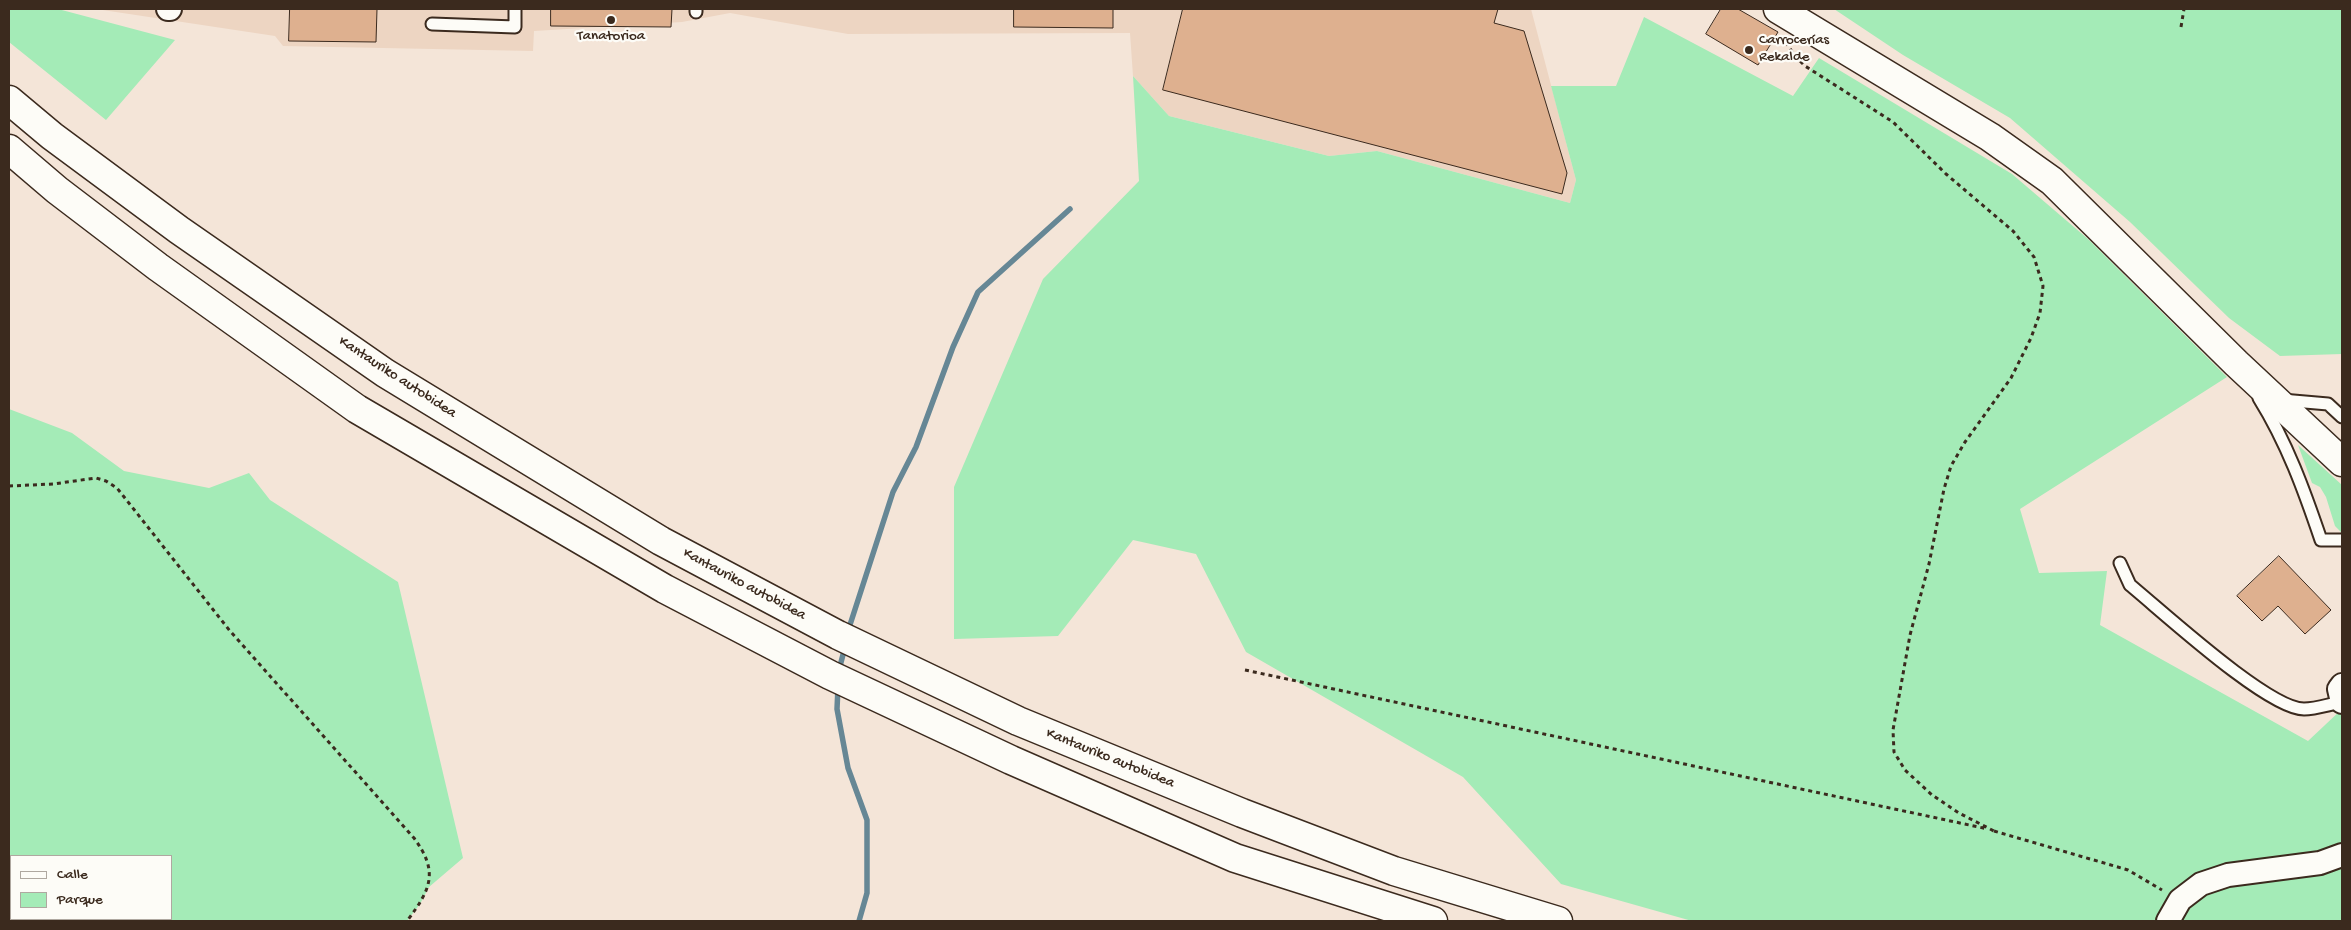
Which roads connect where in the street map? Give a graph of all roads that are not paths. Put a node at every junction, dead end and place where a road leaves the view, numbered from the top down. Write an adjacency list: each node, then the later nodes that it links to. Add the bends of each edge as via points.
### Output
1 (515, 9): 3 (lane, via 515,27)
2 (1779, 9): 6 (main road, via 1997,142 2052,181)
3 (432, 24)
4 (9, 100): 16 (main road, Kantauriko autobidea, via 179,230 385,373 661,541 838,635 1018,721 1242,813 1394,871)
5 (9, 149): 15 (main road, via 158,268 357,409 665,589 830,675 1011,760 1235,858)
6 (2236, 363): 7 (main road); 10 (lane, via 2278,428 2298,473 2321,540)
7 (2274, 399): 8 (lane, via 2328,404); 9 (main road)
8 (2342, 417)
9 (2342, 462)
10 (2342, 540)
11 (2120, 563): 13 (lane, via 2130,585 2256,688 2280,702 2303,709)
12 (2342, 685): 13 (street, via 2339,689)
13 (2342, 702)
14 (2342, 856): 17 (street, via 2320,863 2228,875 2201,884 2180,900)
15 (1433, 921)
16 (1558, 921)
17 (2168, 921)

